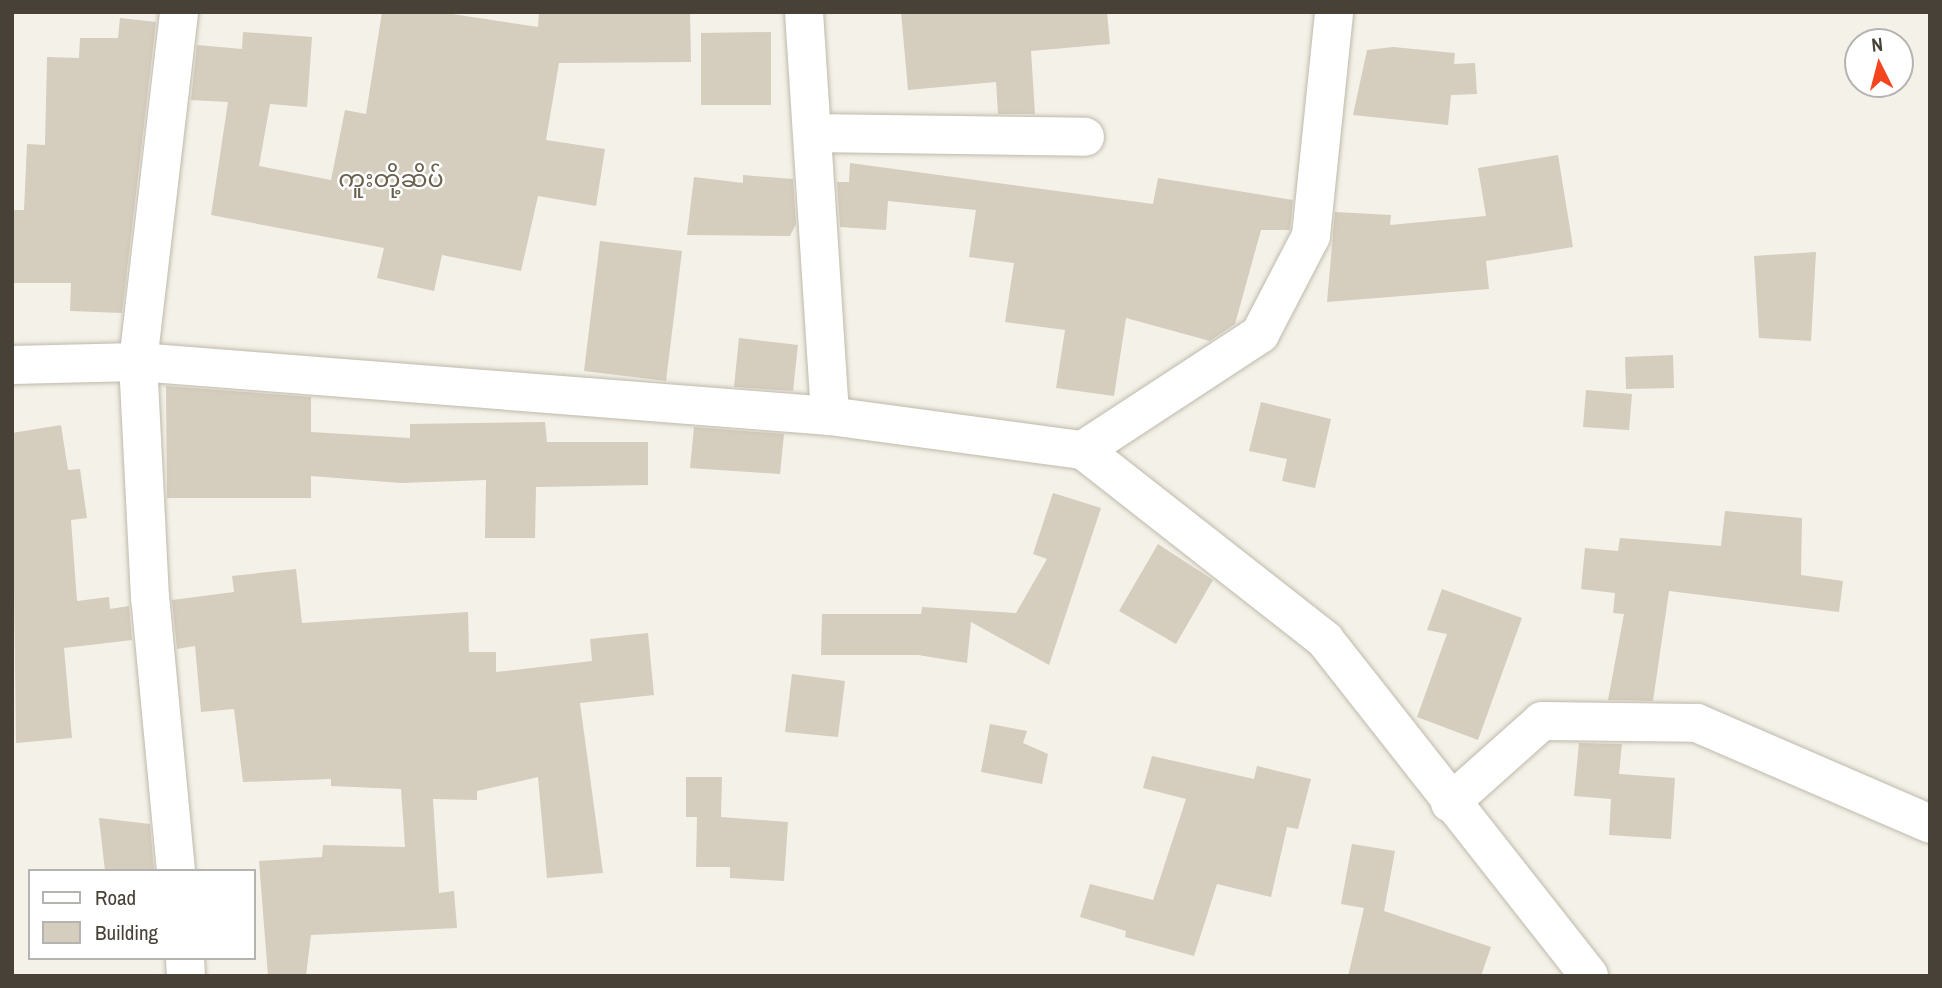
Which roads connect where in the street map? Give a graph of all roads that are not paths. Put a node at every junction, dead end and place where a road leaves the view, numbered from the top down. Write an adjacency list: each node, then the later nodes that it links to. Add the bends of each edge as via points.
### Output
1 (179, 12): 6 (street)
2 (804, 12): 4 (street)
3 (1334, 12): 9 (street, via 1311,236 1260,334)
4 (812, 133): 5 (street); 8 (street)
5 (1085, 137)
6 (138, 362): 7 (street); 8 (street); 12 (street, via 150,598)
7 (12, 365)
8 (830, 416): 9 (street)
9 (1083, 450): 10 (street, via 1325,640)
10 (1450, 803): 11 (street, via 1542,720 1697,723); 13 (street)
11 (1930, 824)
12 (176, 869)
13 (1589, 976)

